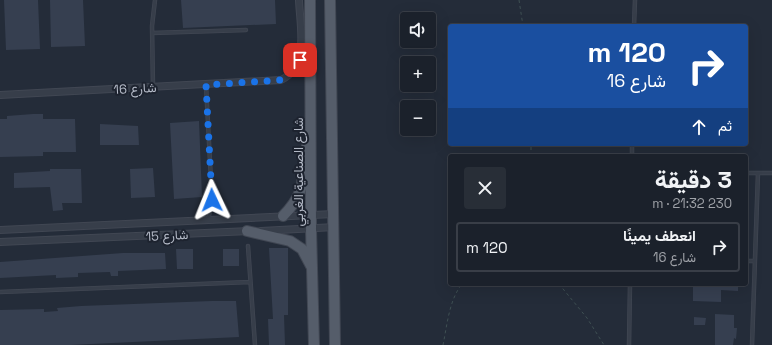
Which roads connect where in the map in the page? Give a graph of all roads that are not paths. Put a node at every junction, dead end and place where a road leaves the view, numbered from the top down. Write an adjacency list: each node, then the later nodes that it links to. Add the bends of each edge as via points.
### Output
1 (154, 0): 8 (lane)
2 (299, 0): 9 (street, شارع 16, via 300,60 287,77 271,81)
3 (310, 0): 12 (main road, شارع الصناعية الغربي)
4 (330, 0): 16 (main road)
5 (635, 0): 6 (lane)
6 (634, 24)
7 (246, 30): 8 (lane)
8 (152, 33): 10 (lane)
9 (206, 85): 10 (street, شارع 16); 19 (lane, via 212,200)
10 (153, 87): 11 (street, شارع 16)
11 (0, 95)
12 (312, 127): 17 (main road, شارع الصناعية الغربي); 18 (main road, via 306,149 301,192 296,203)
13 (748, 173): 14 (lane)
14 (758, 173): 15 (lane); 27 (lane)
15 (772, 173)
16 (334, 214): 17 (street, شارع 15); 20 (main road)
17 (311, 215): 18 (street, شارع 15); 21 (main road, شارع الصناعية الغربي)
18 (283, 216): 19 (street, شارع 15)
19 (208, 221): 22 (street, شارع 15)
20 (335, 227): 21 (street, شارع 15); 34 (main road)
21 (311, 229): 23 (street, شارع 15); 28 (main road, شارع الصناعية الغربي)
22 (0, 230)
23 (247, 231): 24 (street, شارع 15); 28 (main road, via 296,244 302,249)
24 (0, 242)
25 (248, 246): 29 (lane)
26 (748, 261): 27 (lane)
27 (754, 261): 36 (lane)
28 (313, 271): 33 (main road, شارع الصناعية الغربي)
29 (250, 282): 31 (lane); 32 (lane)
30 (630, 286): 35 (lane)
31 (0, 292)
32 (255, 345)
33 (314, 345)
34 (335, 345)
35 (629, 345)
36 (752, 345)

